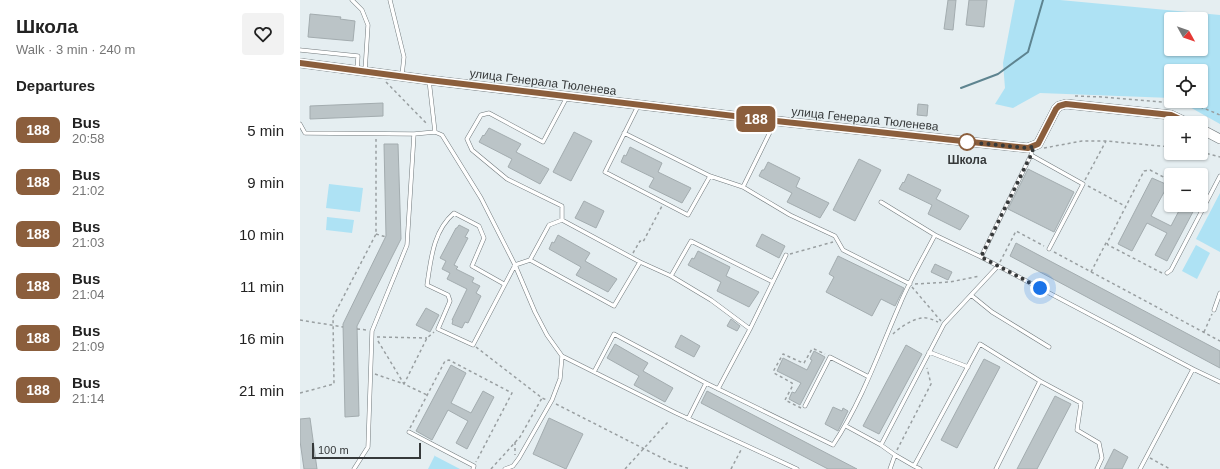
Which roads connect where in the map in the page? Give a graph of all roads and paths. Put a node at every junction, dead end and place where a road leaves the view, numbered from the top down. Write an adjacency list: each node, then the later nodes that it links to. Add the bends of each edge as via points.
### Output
1 (352, 0): 5 (lane, via 362,10 368,25)
2 (390, 0): 7 (lane, via 404,57)
3 (300, 50): 5 (lane, via 358,56)
4 (300, 63): 5 (street, улица Генерала Тюленева)
5 (361, 71): 6 (street, улица Генерала Тюленева)
6 (378, 74): 7 (street, улица Генерала Тюленева); 16 (path)
7 (402, 77): 8 (street, улица Генерала Тюленева)
8 (429, 80): 9 (street, улица Генерала Тюленева); 16 (lane)
9 (567, 96): 11 (street, улица Генерала Тюленева); 34 (lane, via 543,142 489,113 481,115 467,139 472,150 507,179 562,206)
10 (1069, 96): 12 (path, via 1196,105)
11 (639, 105): 14 (street, улица Генерала Тюленева); 18 (lane)
12 (1220, 115)
13 (1173, 116): 23 (street, via 1066,104 1056,109)
14 (776, 121): 23 (street, улица Генерала Тюленева, via 1028,148); 30 (lane)
15 (300, 124): 17 (lane, via 305,133)
16 (435, 132): 20 (lane); 46 (lane, via 442,136 481,198)
17 (376, 133): 20 (lane); 35 (path)
18 (624, 133): 26 (lane); 32 (lane, via 605,172)
19 (1208, 133): 21 (street)
20 (414, 134): 65 (lane, via 407,245)
21 (1220, 139)
22 (1106, 141): 29 (path)
23 (1032, 151): 29 (lane); 43 (lane)
24 (1208, 154): 25 (path)
25 (1220, 157)
26 (710, 176): 30 (lane); 32 (lane, via 688,215)
27 (1220, 176): 49 (lane, via 1171,270)
28 (1164, 177): 33 (path, via 1150,170 1144,171)
29 (1083, 184): 33 (path); 40 (lane)
30 (743, 187): 54 (lane, via 790,215 835,236 843,250)
31 (881, 202): 36 (lane)
32 (664, 203): 42 (path, via 643,242 640,241)
33 (1125, 206): 38 (path)
34 (562, 220): 42 (lane); 44 (lane, via 549,225)
35 (376, 234): 37 (path); 60 (path, via 333,317)
36 (935, 235): 43 (lane); 54 (lane)
37 (386, 237)
38 (1108, 240): 48 (path); 49 (path, via 1108,245 1164,274)
39 (833, 242): 41 (path)
40 (1048, 249): 47 (path, via 1016,231); 48 (path)
41 (786, 255): 52 (lane)
42 (631, 257): 45 (lane)
43 (981, 257): 47 (lane)
44 (530, 260): 45 (lane, via 614,306); 46 (lane)
45 (640, 262): 51 (lane)
46 (515, 265): 53 (lane); 73 (lane, via 535,312)
47 (998, 266): 50 (lane); 77 (lane)
48 (1091, 272): 66 (path)
49 (1167, 273)
50 (990, 274): 54 (path, via 950,282); 56 (lane)
51 (671, 276): 52 (lane, via 691,241); 64 (lane, via 711,300)
52 (773, 282): 64 (lane)
53 (504, 284): 62 (lane, via 472,266 484,238 479,226 454,213 445,221 432,249 427,285 448,295 450,301); 70 (lane)
54 (910, 284): 59 (path); 69 (lane)
55 (1220, 293): 57 (lane)
56 (971, 295): 59 (lane); 71 (lane, via 992,312)
57 (1214, 310): 66 (path)
58 (300, 320): 60 (path)
59 (944, 324): 69 (path, via 923,317 898,330); 72 (lane)
60 (333, 325): 61 (path); 86 (path, via 334,384)
61 (343, 327)
62 (438, 328): 67 (path); 70 (lane)
63 (357, 329): 65 (path)
64 (750, 329): 85 (lane)
65 (372, 331): 79 (lane)
66 (1204, 332): 68 (path)
67 (427, 338): 84 (path); 84 (path, via 375,337)
68 (1220, 340)
69 (885, 341): 80 (lane)
70 (473, 345): 88 (path)
71 (1050, 347)
72 (929, 352): 75 (lane); 76 (lane)
73 (562, 356): 78 (lane); 89 (lane, via 560,379)
74 (830, 357): 80 (lane); 90 (lane); 90 (path, via 813,348 804,363 783,354 776,365 774,373 793,384 785,400 802,409)
75 (925, 359): 96 (lane); 98 (path, via 931,384)
76 (968, 367): 81 (lane, via 980,344); 100 (lane)
77 (1193, 369): 82 (lane); 99 (lane)
78 (594, 372): 83 (lane, via 614,334); 91 (lane)
79 (370, 373): 84 (path); 102 (lane, via 368,447)
80 (869, 377): 93 (lane)
81 (1040, 381): 111 (lane); 112 (lane, via 1081,403 1078,430 1099,443 1102,458)
82 (1220, 382)
83 (706, 383): 85 (lane); 91 (lane)
84 (404, 384): 87 (path)
85 (718, 389): 93 (lane, via 833,445)
86 (300, 393)
87 (427, 396): 94 (path); 101 (path, via 448,359 512,392)
88 (542, 398): 89 (path); 103 (path, via 520,437)
89 (551, 402): 97 (path); 104 (lane, via 519,458 513,466)
90 (804, 406)
91 (688, 419): 95 (lane)
92 (668, 422): 97 (path)
93 (846, 426): 96 (lane)
94 (409, 432): 101 (lane)
95 (744, 444): 107 (path); 108 (lane)
96 (881, 445): 98 (lane)
97 (643, 448): 105 (path); 106 (path)
98 (895, 455): 100 (lane); 109 (lane)
99 (1147, 457): 113 (lane); 114 (path)
100 (914, 466): 110 (lane)
101 (473, 467)
102 (354, 469)
103 (491, 469)
104 (505, 469)
105 (625, 469)
106 (690, 469)
107 (731, 469)
108 (797, 469)
109 (890, 469)
110 (920, 469)
111 (996, 469)
112 (1097, 469)
113 (1140, 469)
114 (1170, 469)

